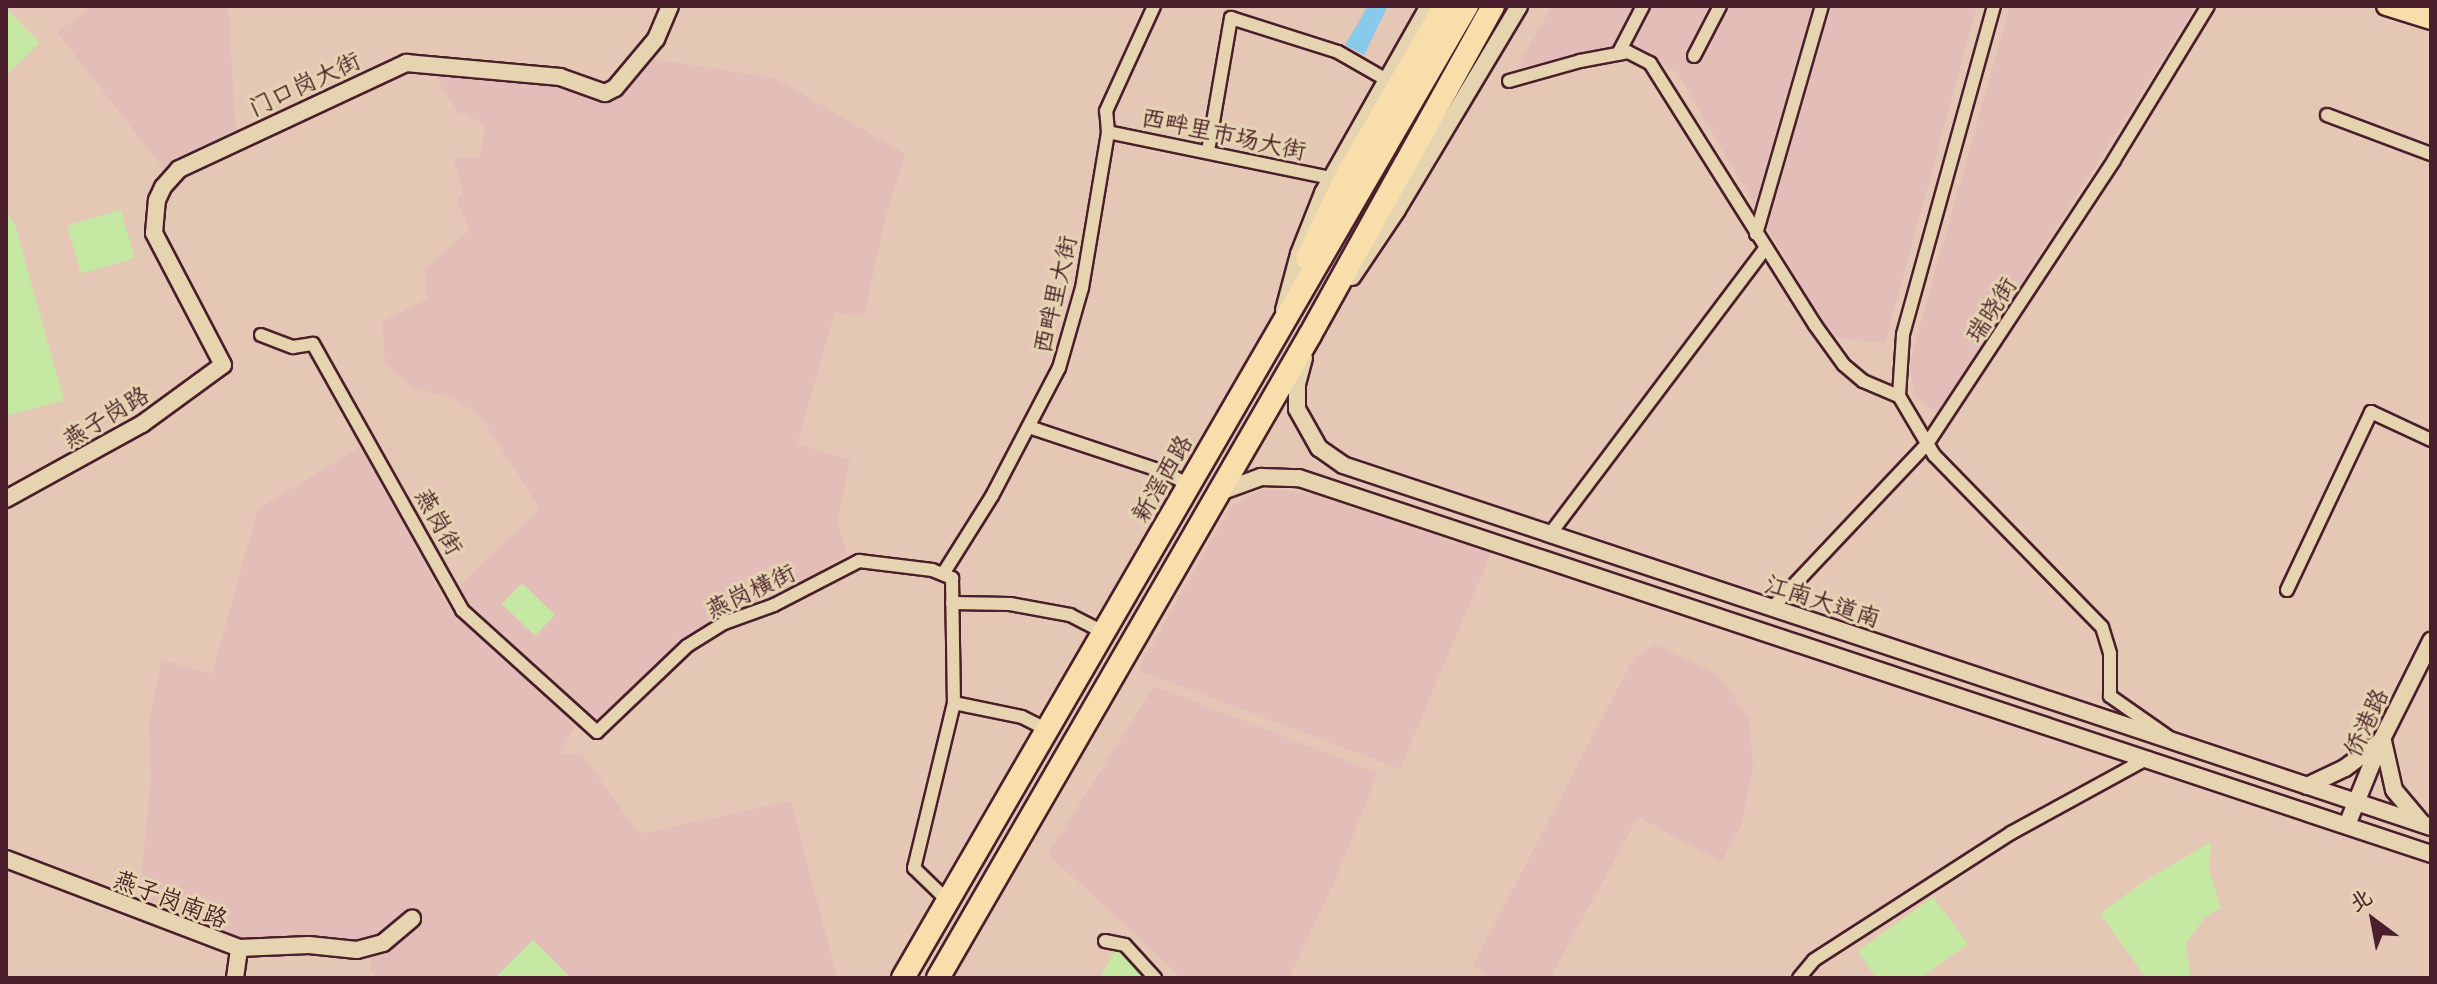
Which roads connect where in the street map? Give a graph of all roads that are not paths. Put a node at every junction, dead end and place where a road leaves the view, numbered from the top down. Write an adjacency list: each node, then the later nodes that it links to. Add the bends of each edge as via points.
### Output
1 (670, 6): 30 (main road, 门口岗大街, via 650,46 605,93 544,75 406,63 179,169 157,200 154,233)
2 (1154, 6): 21 (street, 西畔里大街, via 1106,111)
3 (1429, 6): 18 (main road)
4 (1445, 6): 27 (highway, via 1313,241)
5 (1467, 6): 27 (highway, 新滘西路)
6 (1493, 6): 29 (highway)
7 (1519, 6): 29 (main road, via 1385,230)
8 (1643, 6): 16 (street)
9 (1720, 6): 17 (street)
10 (1822, 6): 25 (street)
11 (1994, 6): 31 (street, via 1903,335)
12 (2208, 6): 34 (street, 瑞晓街, via 2114,160)
13 (2386, 6): 15 (main road)
14 (1228, 12): 18 (street, via 1338,52); 22 (street)
15 (2431, 20)
16 (1618, 54): 19 (street); 25 (street, via 1628,52 1650,63)
17 (1694, 56)
18 (1385, 79): 24 (main road)
19 (1509, 81)
20 (2327, 115): 23 (street)
21 (1108, 132): 22 (street, 西畔里市场大街); 32 (street, 西畔里大街, via 1069,339)
22 (1208, 151): 24 (street, 西畔里市场大街)
23 (2431, 154)
24 (1330, 178): 27 (main road, via 1299,254)
25 (1756, 234): 26 (street)
26 (1765, 249): 31 (street, via 1844,365 1863,381); 38 (street)
27 (1280, 326): 35 (highway, 新滘西路)
28 (261, 335): 47 (street, 燕岗街, via 293,347 313,344 462,610)
29 (1310, 335): 36 (highway); 38 (main road, 江南大道南, via 1297,385 1297,409 1328,456)
30 (223, 365): 37 (main road, 燕子岗路, via 142,424)
31 (1899, 396): 34 (street)
32 (1029, 427): 35 (street); 39 (street, 西畔里大街)
33 (2431, 440): 40 (street, via 2371,412)
34 (1927, 444): 42 (street, 瑞晓街); 49 (street, via 2102,627 2110,654 2110,696)
35 (1188, 484): 43 (highway, 新滘西路)
36 (1220, 492): 50 (main road, 江南大道南, via 1261,477 1299,478); 63 (highway)
37 (6, 499)
38 (1550, 534): 42 (main road, 江南大道南)
39 (948, 576): 41 (street); 47 (street, 燕岗横街, via 859,561 774,605 724,623 687,646)
40 (2287, 590)
41 (952, 603): 43 (street, via 1010,604 1070,615); 45 (street)
42 (1772, 608): 49 (main road, 江南大道南)
43 (1103, 632): 46 (highway, 新滘西路)
44 (2431, 641): 48 (main road, 侨港路)
45 (954, 703): 46 (street, via 1022,717); 57 (street, via 914,868)
46 (1047, 730): 57 (highway, 新滘西路)
47 (597, 732)
48 (2382, 739): 51 (main road, via 2345,768); 52 (main road, 侨港路); 54 (main road, via 2394,790)
49 (2173, 740): 51 (main road, 江南大道南)
50 (2148, 758): 53 (main road, 江南大道南); 65 (street, via 2011,833 1814,960)
51 (2307, 786): 52 (main road, 江南大道南)
52 (2356, 802): 53 (main road, 侨港路); 54 (main road, 江南大道南)
53 (2347, 825): 55 (main road, 江南大道南)
54 (2428, 826)
55 (2431, 854)
56 (6, 859): 60 (main road, 燕子岗南路)
57 (948, 901): 61 (highway, 新滘西路)
58 (412, 919): 60 (main road, 燕子岗南路, via 383,943 357,950 309,945)
59 (1105, 941): 64 (street, via 1125,945)
60 (239, 948): 62 (main road)
61 (903, 976)
62 (235, 978)
63 (938, 978)
64 (1155, 978)
65 (1799, 978)

